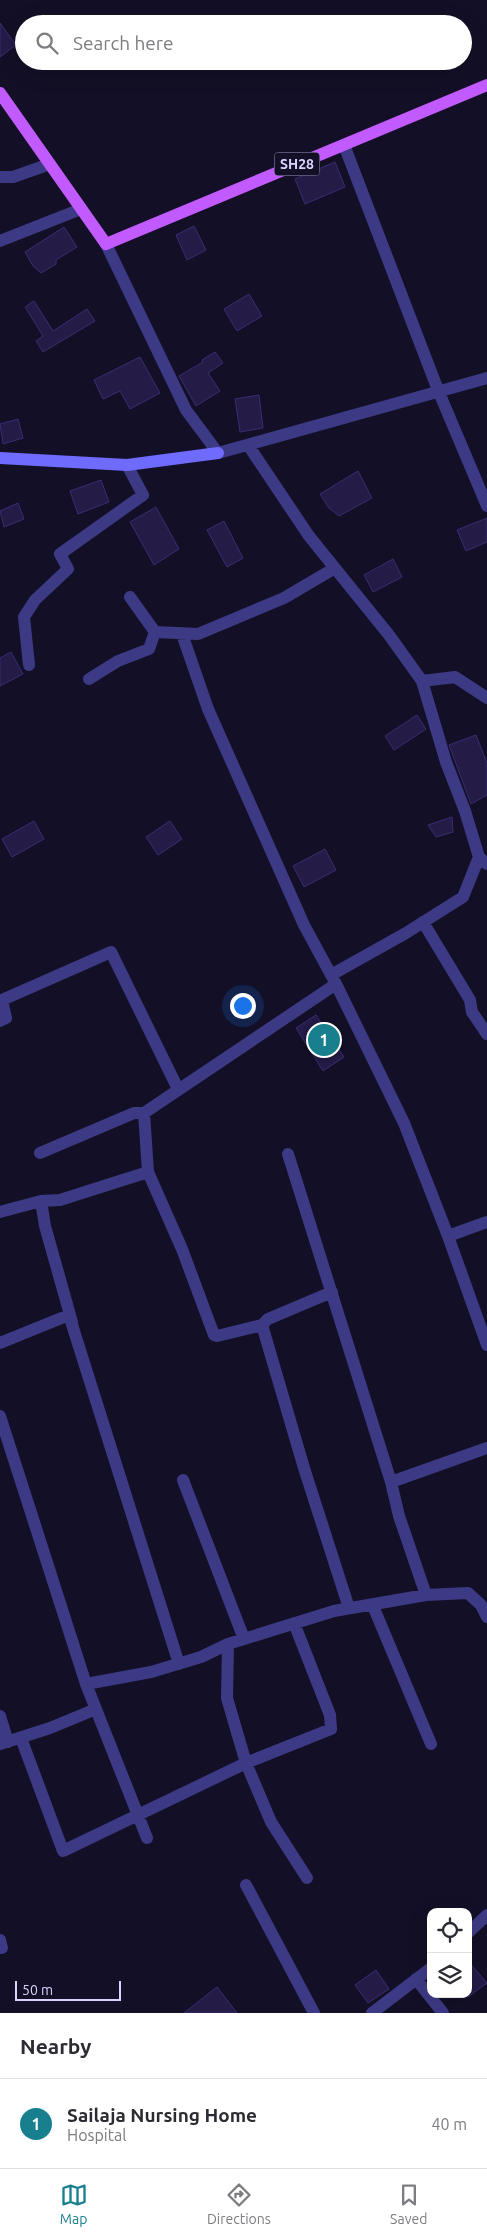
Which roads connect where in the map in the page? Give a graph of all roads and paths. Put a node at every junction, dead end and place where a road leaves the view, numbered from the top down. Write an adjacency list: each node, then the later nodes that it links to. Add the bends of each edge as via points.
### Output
1 (487, 85): 3 (main road, SH28)
2 (0, 93): 4 (main road)
3 (344, 144): 8 (main road, SH28); 10 (street)
4 (50, 164): 5 (street); 6 (main road)
5 (0, 177)
6 (81, 209): 7 (street); 8 (main road)
7 (0, 240)
8 (106, 244): 12 (street, via 186,410)
9 (487, 378): 10 (street)
10 (438, 390): 11 (street); 15 (street)
11 (248, 445): 12 (street); 16 (street, via 309,536)
12 (218, 453): 14 (street)
13 (0, 458): 14 (street)
14 (127, 465): 20 (street, via 143,496 60,554 68,569 35,600 24,617)
15 (487, 506)
16 (335, 568): 19 (street, via 284,598 198,634); 22 (street)
17 (130, 597): 18 (street)
18 (155, 632): 19 (street); 21 (street, via 148,649)
19 (182, 634): 26 (street, via 208,709 304,925)
20 (29, 665)
21 (88, 679)
22 (422, 681): 23 (street, via 456,677); 24 (street, via 446,762)
23 (487, 698)
24 (483, 860): 25 (street, via 463,897)
25 (423, 922): 26 (street); 28 (street)
26 (333, 979): 29 (street); 37 (street, via 404,1123)
27 (0, 1021): 29 (street, via 6,1018 2,1000 111,952)
28 (487, 1034)
29 (178, 1089): 30 (street)
30 (144, 1113): 31 (street, via 134,1113); 33 (street)
31 (40, 1153)
32 (288, 1154): 38 (street)
33 (148, 1172): 34 (street, via 60,1200); 39 (street, via 182,1249 214,1335)
34 (41, 1201): 35 (street); 42 (street)
35 (0, 1212)
36 (487, 1222): 37 (street)
37 (448, 1236): 41 (street)
38 (332, 1292): 39 (street, via 268,1319); 46 (street)
39 (262, 1326): 49 (street)
40 (0, 1343): 42 (street, via 69,1315)
41 (487, 1345)
42 (80, 1352): 54 (street)
43 (0, 1416): 55 (street)
44 (487, 1448): 46 (street)
45 (183, 1480): 52 (street)
46 (391, 1482): 47 (street)
47 (426, 1595): 48 (street); 50 (street, via 468,1593 481,1605)
48 (373, 1606): 49 (street); 60 (street)
49 (348, 1608): 51 (street)
50 (487, 1617)
51 (294, 1623): 52 (street); 61 (street, via 330,1715 331,1728)
52 (244, 1639): 53 (street)
53 (228, 1644): 54 (street, via 201,1658); 61 (street, via 227,1698)
54 (178, 1664): 55 (street)
55 (86, 1684): 56 (street)
56 (96, 1709): 58 (street); 62 (street)
57 (0, 1716): 59 (street)
58 (21, 1738): 59 (street); 62 (street, via 63,1851)
59 (4, 1743)
60 (431, 1744)
61 (246, 1763): 62 (street); 64 (street, via 272,1822)
62 (138, 1814): 63 (street)
63 (147, 1838)
64 (307, 1878)
65 (246, 1885): 70 (street)
66 (487, 1915): 67 (street)
67 (472, 1928)
68 (427, 1971): 69 (street)
69 (416, 1979): 71 (street); 72 (street)
70 (314, 2013)
71 (372, 2013)
72 (443, 2013)

